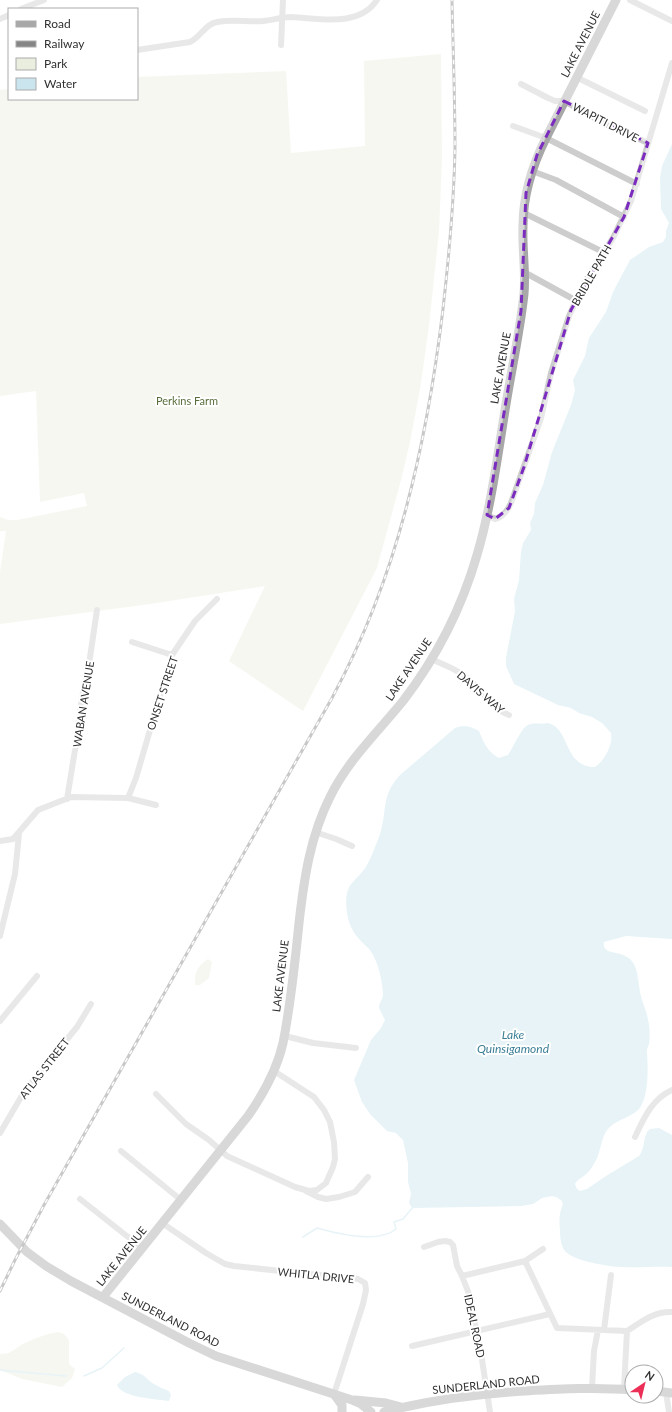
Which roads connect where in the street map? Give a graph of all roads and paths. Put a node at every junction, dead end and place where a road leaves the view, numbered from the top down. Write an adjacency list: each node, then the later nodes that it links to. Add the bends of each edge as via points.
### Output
1 (44, 0): 6 (street)
2 (282, 0): 7 (street)
3 (377, 0): 7 (street, via 368,10 349,18)
4 (616, 0): 12 (main road, LAKE AVENUE)
5 (630, 0): 8 (street)
6 (24, 8)
7 (282, 17): 9 (street); 10 (street, via 265,21 215,22 190,42)
8 (672, 21)
9 (281, 45)
10 (138, 50)
11 (672, 63): 18 (street, BRIDLE PATH)
12 (576, 77): 14 (main road, LAKE AVENUE); 15 (street)
13 (522, 84): 14 (street, WAPITI DRIVE, via 555,101)
14 (564, 101): 17 (main road, LAKE AVENUE); 18 (street, WAPITI DRIVE, via 603,123)
15 (645, 111)
16 (513, 126): 17 (street)
17 (546, 138): 19 (main road, LAKE AVENUE); 20 (street)
18 (648, 143): 20 (street, BRIDLE PATH)
19 (532, 171): 21 (main road, LAKE AVENUE); 22 (street, via 556,180)
20 (638, 184): 22 (street, BRIDLE PATH)
21 (524, 213): 23 (street); 24 (main road, LAKE AVENUE)
22 (624, 217): 23 (street, BRIDLE PATH)
23 (603, 252): 25 (street, BRIDLE PATH)
24 (524, 272): 25 (street); 26 (main road, LAKE AVENUE, via 521,311)
25 (575, 300): 26 (street, BRIDLE PATH, via 551,372 541,418 507,511 495,519)
26 (487, 515): 31 (main road, LAKE AVENUE, via 469,581)
27 (217, 599): 30 (street, ONSET STREET, via 195,621)
28 (97, 610): 33 (street, WABAN AVENUE)
29 (132, 642): 30 (street)
30 (172, 655): 34 (street, ONSET STREET)
31 (431, 659): 32 (street, DAVIS WAY, via 468,678 496,708); 37 (main road, LAKE AVENUE, via 403,700 348,767 329,799)
32 (509, 716)
33 (67, 798): 34 (street); 36 (street, via 38,810)
34 (128, 798): 35 (street)
35 (156, 805)
36 (20, 832): 38 (street, via 13,839); 40 (street, via 14,874)
37 (316, 832): 39 (street); 44 (main road, LAKE AVENUE, via 305,878)
38 (0, 841)
39 (352, 846)
40 (0, 936)
41 (37, 976): 43 (street)
42 (91, 1004): 49 (street, ATLAS STREET, via 77,1027 24,1092)
43 (0, 1021)
44 (285, 1036): 45 (street, via 313,1043); 46 (main road, LAKE AVENUE)
45 (356, 1048)
46 (274, 1071): 51 (main road, LAKE AVENUE, via 251,1112); 54 (street, via 314,1098 324,1110 332,1129 335,1152 326,1183 320,1189)
47 (672, 1090): 50 (street, via 654,1104 643,1119)
48 (156, 1094): 51 (street, via 186,1124)
49 (0, 1133)
50 (635, 1137)
51 (221, 1150): 54 (street, via 243,1164); 56 (main road, LAKE AVENUE)
52 (121, 1151): 56 (street)
53 (368, 1177): 54 (street, via 355,1192 332,1199 318,1197)
54 (303, 1189)
55 (80, 1199): 60 (street)
56 (181, 1200): 57 (main road, LAKE AVENUE)
57 (162, 1223): 60 (main road, LAKE AVENUE); 76 (street, WHITLA DRIVE, via 225,1264 351,1278 365,1283 364,1304)
58 (0, 1224): 65 (main road, SUNDERLAND ROAD, via 15,1242 32,1256 57,1273)
59 (424, 1247): 64 (street, IDEAL ROAD, via 438,1242 452,1243)
60 (142, 1248): 65 (main road, LAKE AVENUE)
61 (544, 1249): 62 (street)
62 (525, 1261): 64 (street); 67 (street)
63 (611, 1275): 68 (street)
64 (462, 1276): 70 (street, IDEAL ROAD)
65 (103, 1297): 76 (main road, SUNDERLAND ROAD, via 216,1356)
66 (672, 1312): 69 (street, via 652,1316)
67 (550, 1314): 68 (street, via 557,1328); 70 (street)
68 (601, 1330): 69 (street); 73 (street, via 594,1351)
69 (627, 1331): 72 (street)
70 (476, 1332): 71 (street); 77 (street, IDEAL ROAD)
71 (412, 1346)
72 (628, 1364)
73 (592, 1388): 74 (main road, SUNDERLAND ROAD); 77 (main road, SUNDERLAND ROAD)
74 (624, 1389)
75 (669, 1392): 84 (street)
76 (334, 1394): 78 (main road, SUNDERLAND ROAD); 80 (main road, via 342,1405)
77 (488, 1394): 79 (main road, SUNDERLAND ROAD); 83 (street, IDEAL ROAD)
78 (352, 1400): 79 (main road); 81 (main road, SUNDERLAND ROAD)
79 (403, 1407): 82 (main road, SUNDERLAND ROAD)
80 (342, 1412)
81 (371, 1412)
82 (384, 1412)
83 (490, 1412)
84 (669, 1412)

